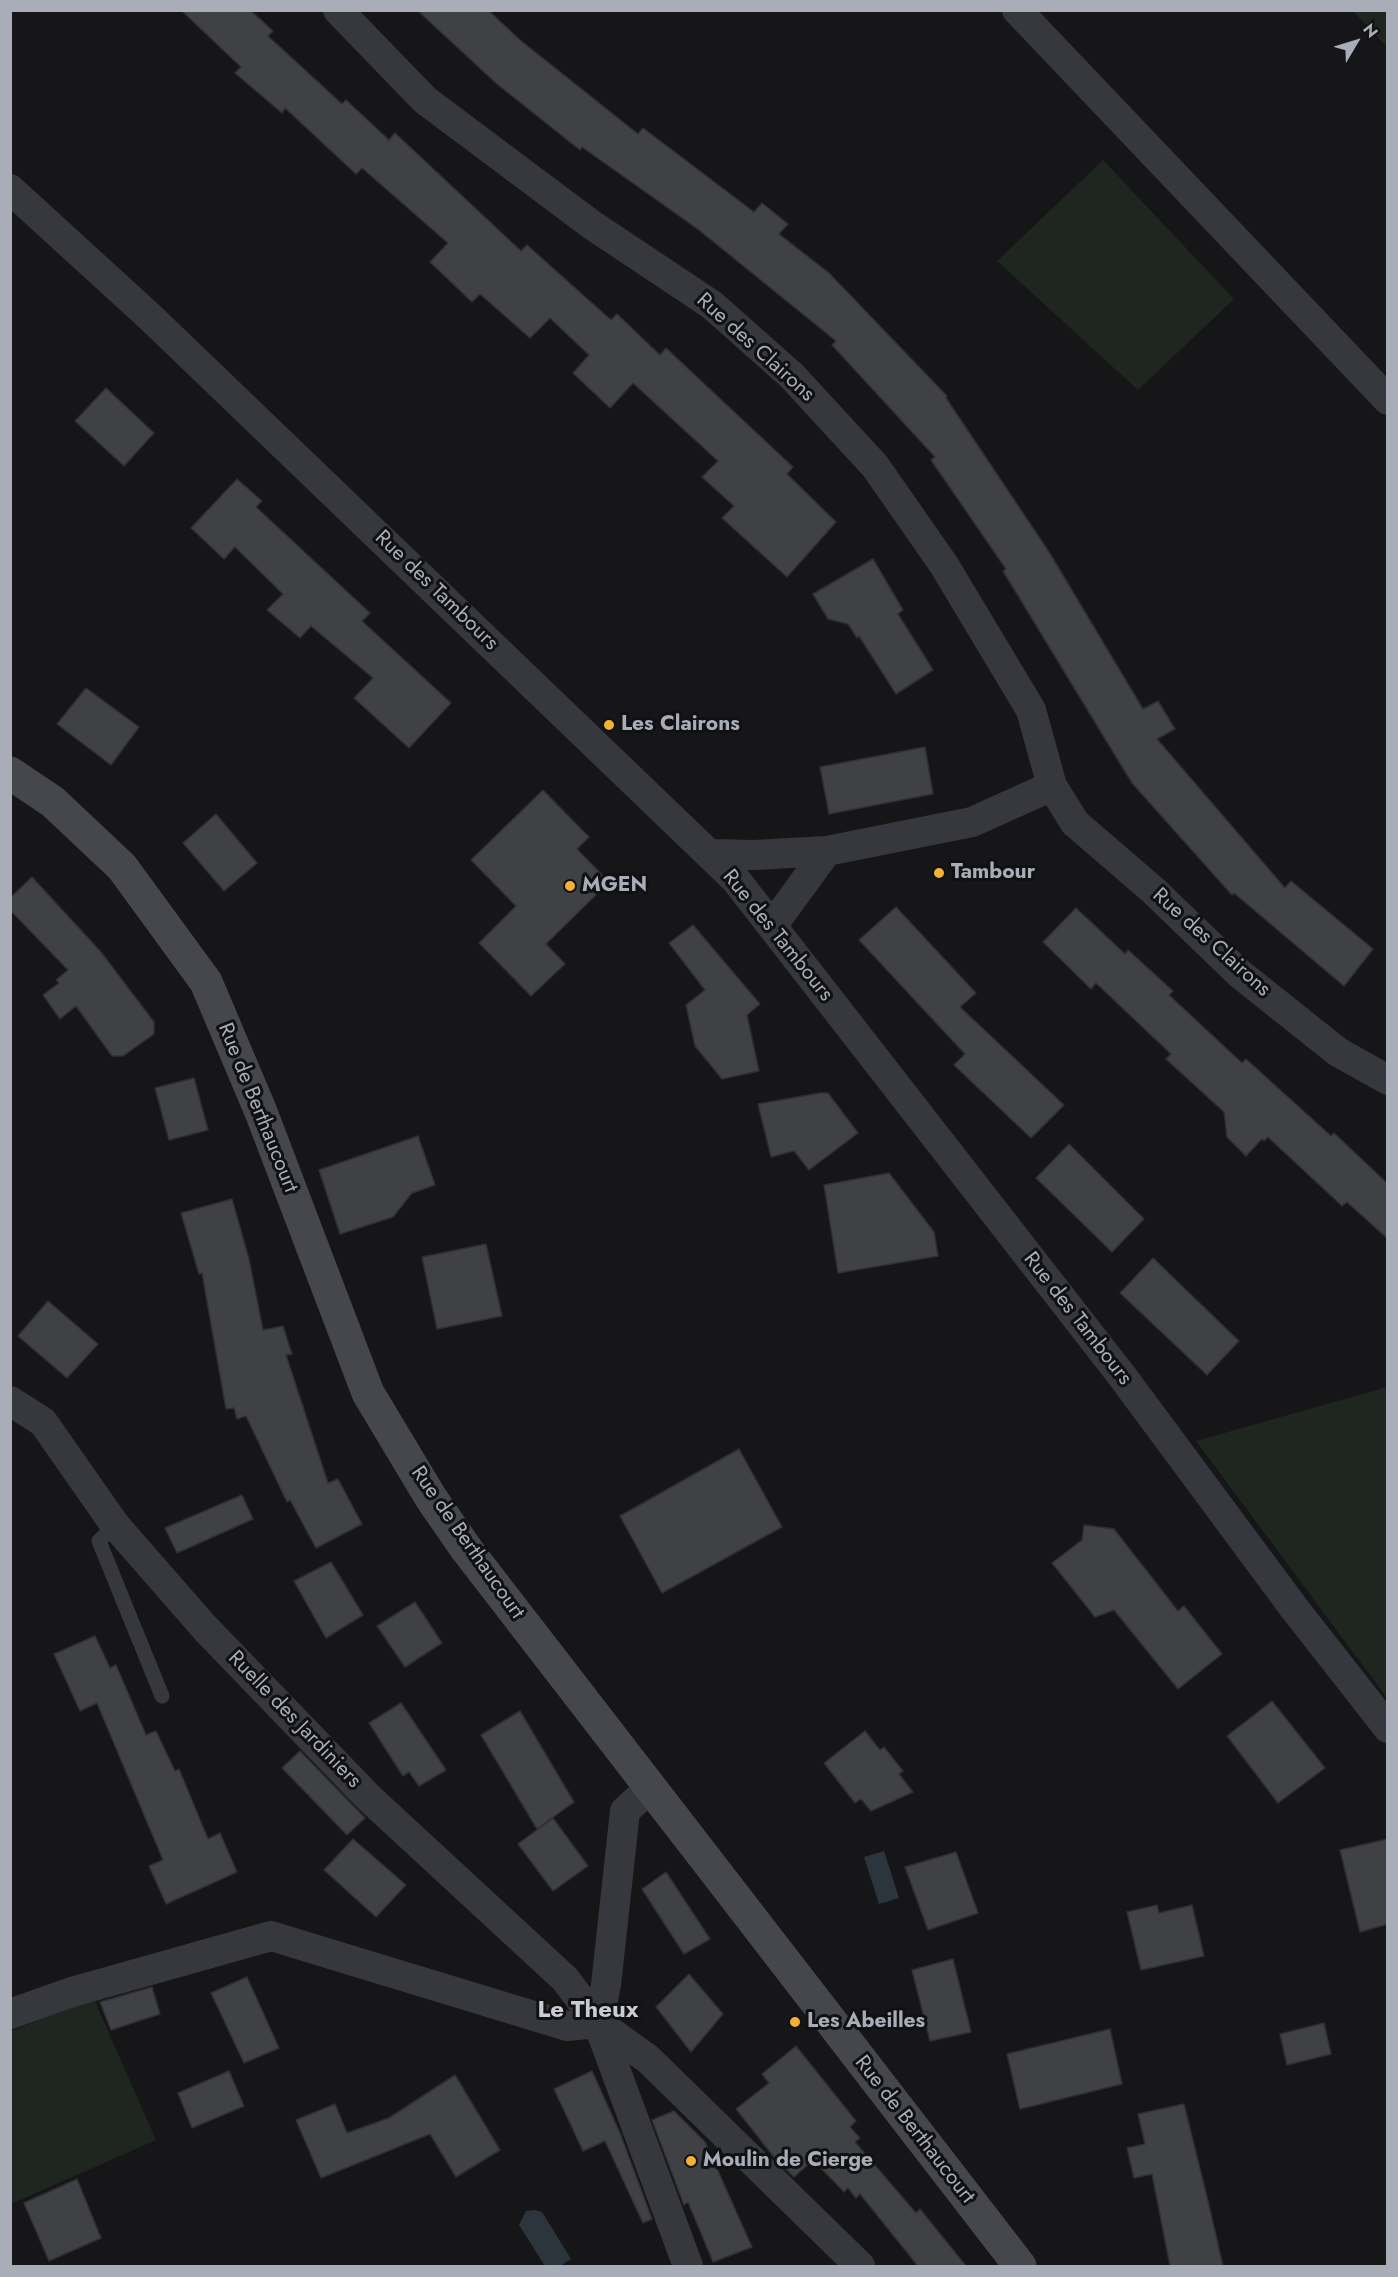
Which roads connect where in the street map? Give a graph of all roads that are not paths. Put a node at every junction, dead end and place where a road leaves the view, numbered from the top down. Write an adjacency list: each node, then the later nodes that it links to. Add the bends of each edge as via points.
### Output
1 (338, 10): 6 (street, Rue des Clairons, via 425,100 592,225 712,304 792,376 875,466 944,565 1031,710)
2 (1017, 10): 4 (street)
3 (10, 189): 8 (street, Rue des Tambours, via 150,317)
4 (1388, 400)
5 (10, 773): 15 (main road, Rue de Berthaucourt, via 53,802 122,867 206,981 261,1112 368,1393 467,1550)
6 (1052, 786): 7 (street, via 972,822); 10 (street, Rue des Clairons, via 1075,823 1154,891 1240,974 1338,1052)
7 (827, 851): 8 (street); 9 (street)
8 (710, 855): 9 (street, Rue des Tambours, via 736,880)
9 (772, 926): 14 (street, Rue des Tambours, via 1122,1376)
10 (1388, 1080)
11 (10, 1401): 12 (street, Ruelle des Jardiniers, via 43,1422)
12 (115, 1525): 13 (lane, via 99,1541); 17 (street, Ruelle des Jardiniers, via 205,1628 368,1797 565,1979)
13 (162, 1696)
14 (1388, 1728)
15 (650, 1788): 17 (street, via 625,1811 606,1985); 20 (main road, Rue de Berthaucourt)
16 (10, 2014): 17 (street, via 72,1992 271,1936 567,2026)
17 (598, 2023): 18 (street); 19 (street, via 648,2059)
18 (688, 2266)
19 (860, 2266)
20 (1020, 2266)

